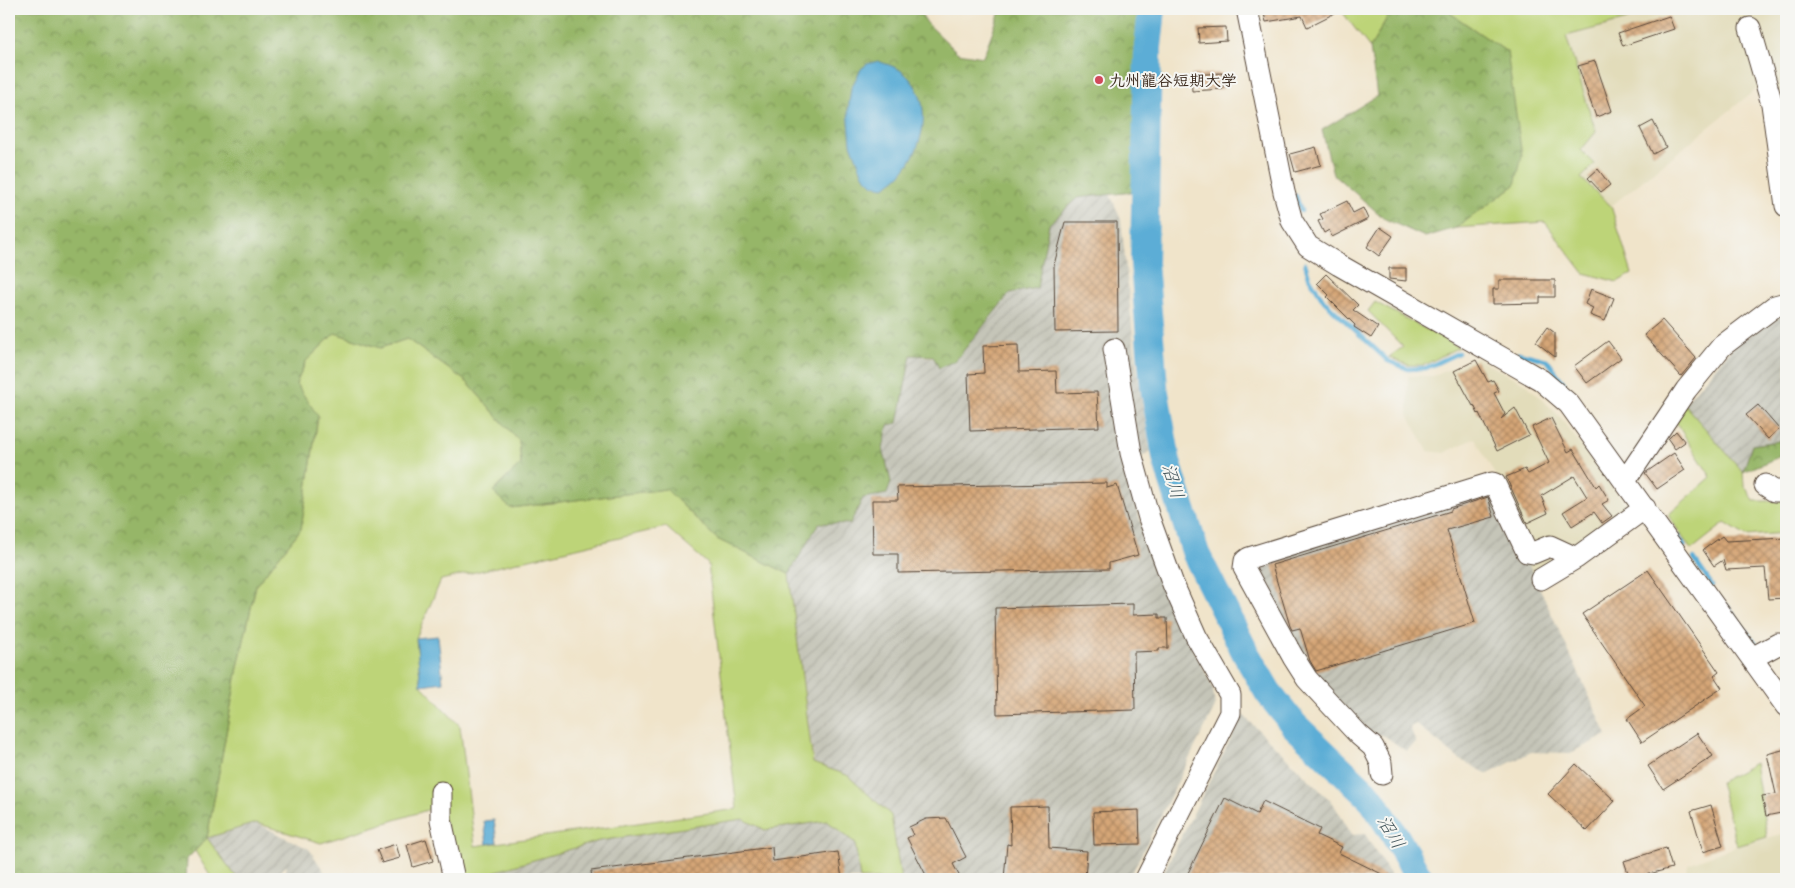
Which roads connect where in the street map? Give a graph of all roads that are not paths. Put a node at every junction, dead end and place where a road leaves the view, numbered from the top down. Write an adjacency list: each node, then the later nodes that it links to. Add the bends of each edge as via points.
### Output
1 (1247, 9): 6 (street, via 1284,192 1292,221 1308,246 1541,380 1569,404)
2 (1750, 28): 3 (street, via 1772,104)
3 (1786, 206)
4 (1786, 303): 6 (street, via 1775,306 1722,346 1686,390)
5 (1114, 349): 18 (street, via 1131,453 1148,518 1196,636 1230,695 1230,713)
6 (1626, 481): 9 (street)
7 (1765, 485): 8 (street, via 1774,490)
8 (1786, 490)
9 (1645, 508): 10 (street); 13 (street)
10 (1576, 558): 11 (street); 15 (street, via 1550,546 1527,552 1492,482 1245,561 1244,568 1307,679 1373,747 1381,763)
11 (1541, 579)
12 (1786, 646): 13 (street, via 1778,644)
13 (1752, 658): 14 (street)
14 (1786, 706)
15 (1382, 774)
16 (441, 792): 17 (street, via 441,820)
17 (454, 879)
18 (1146, 879)

